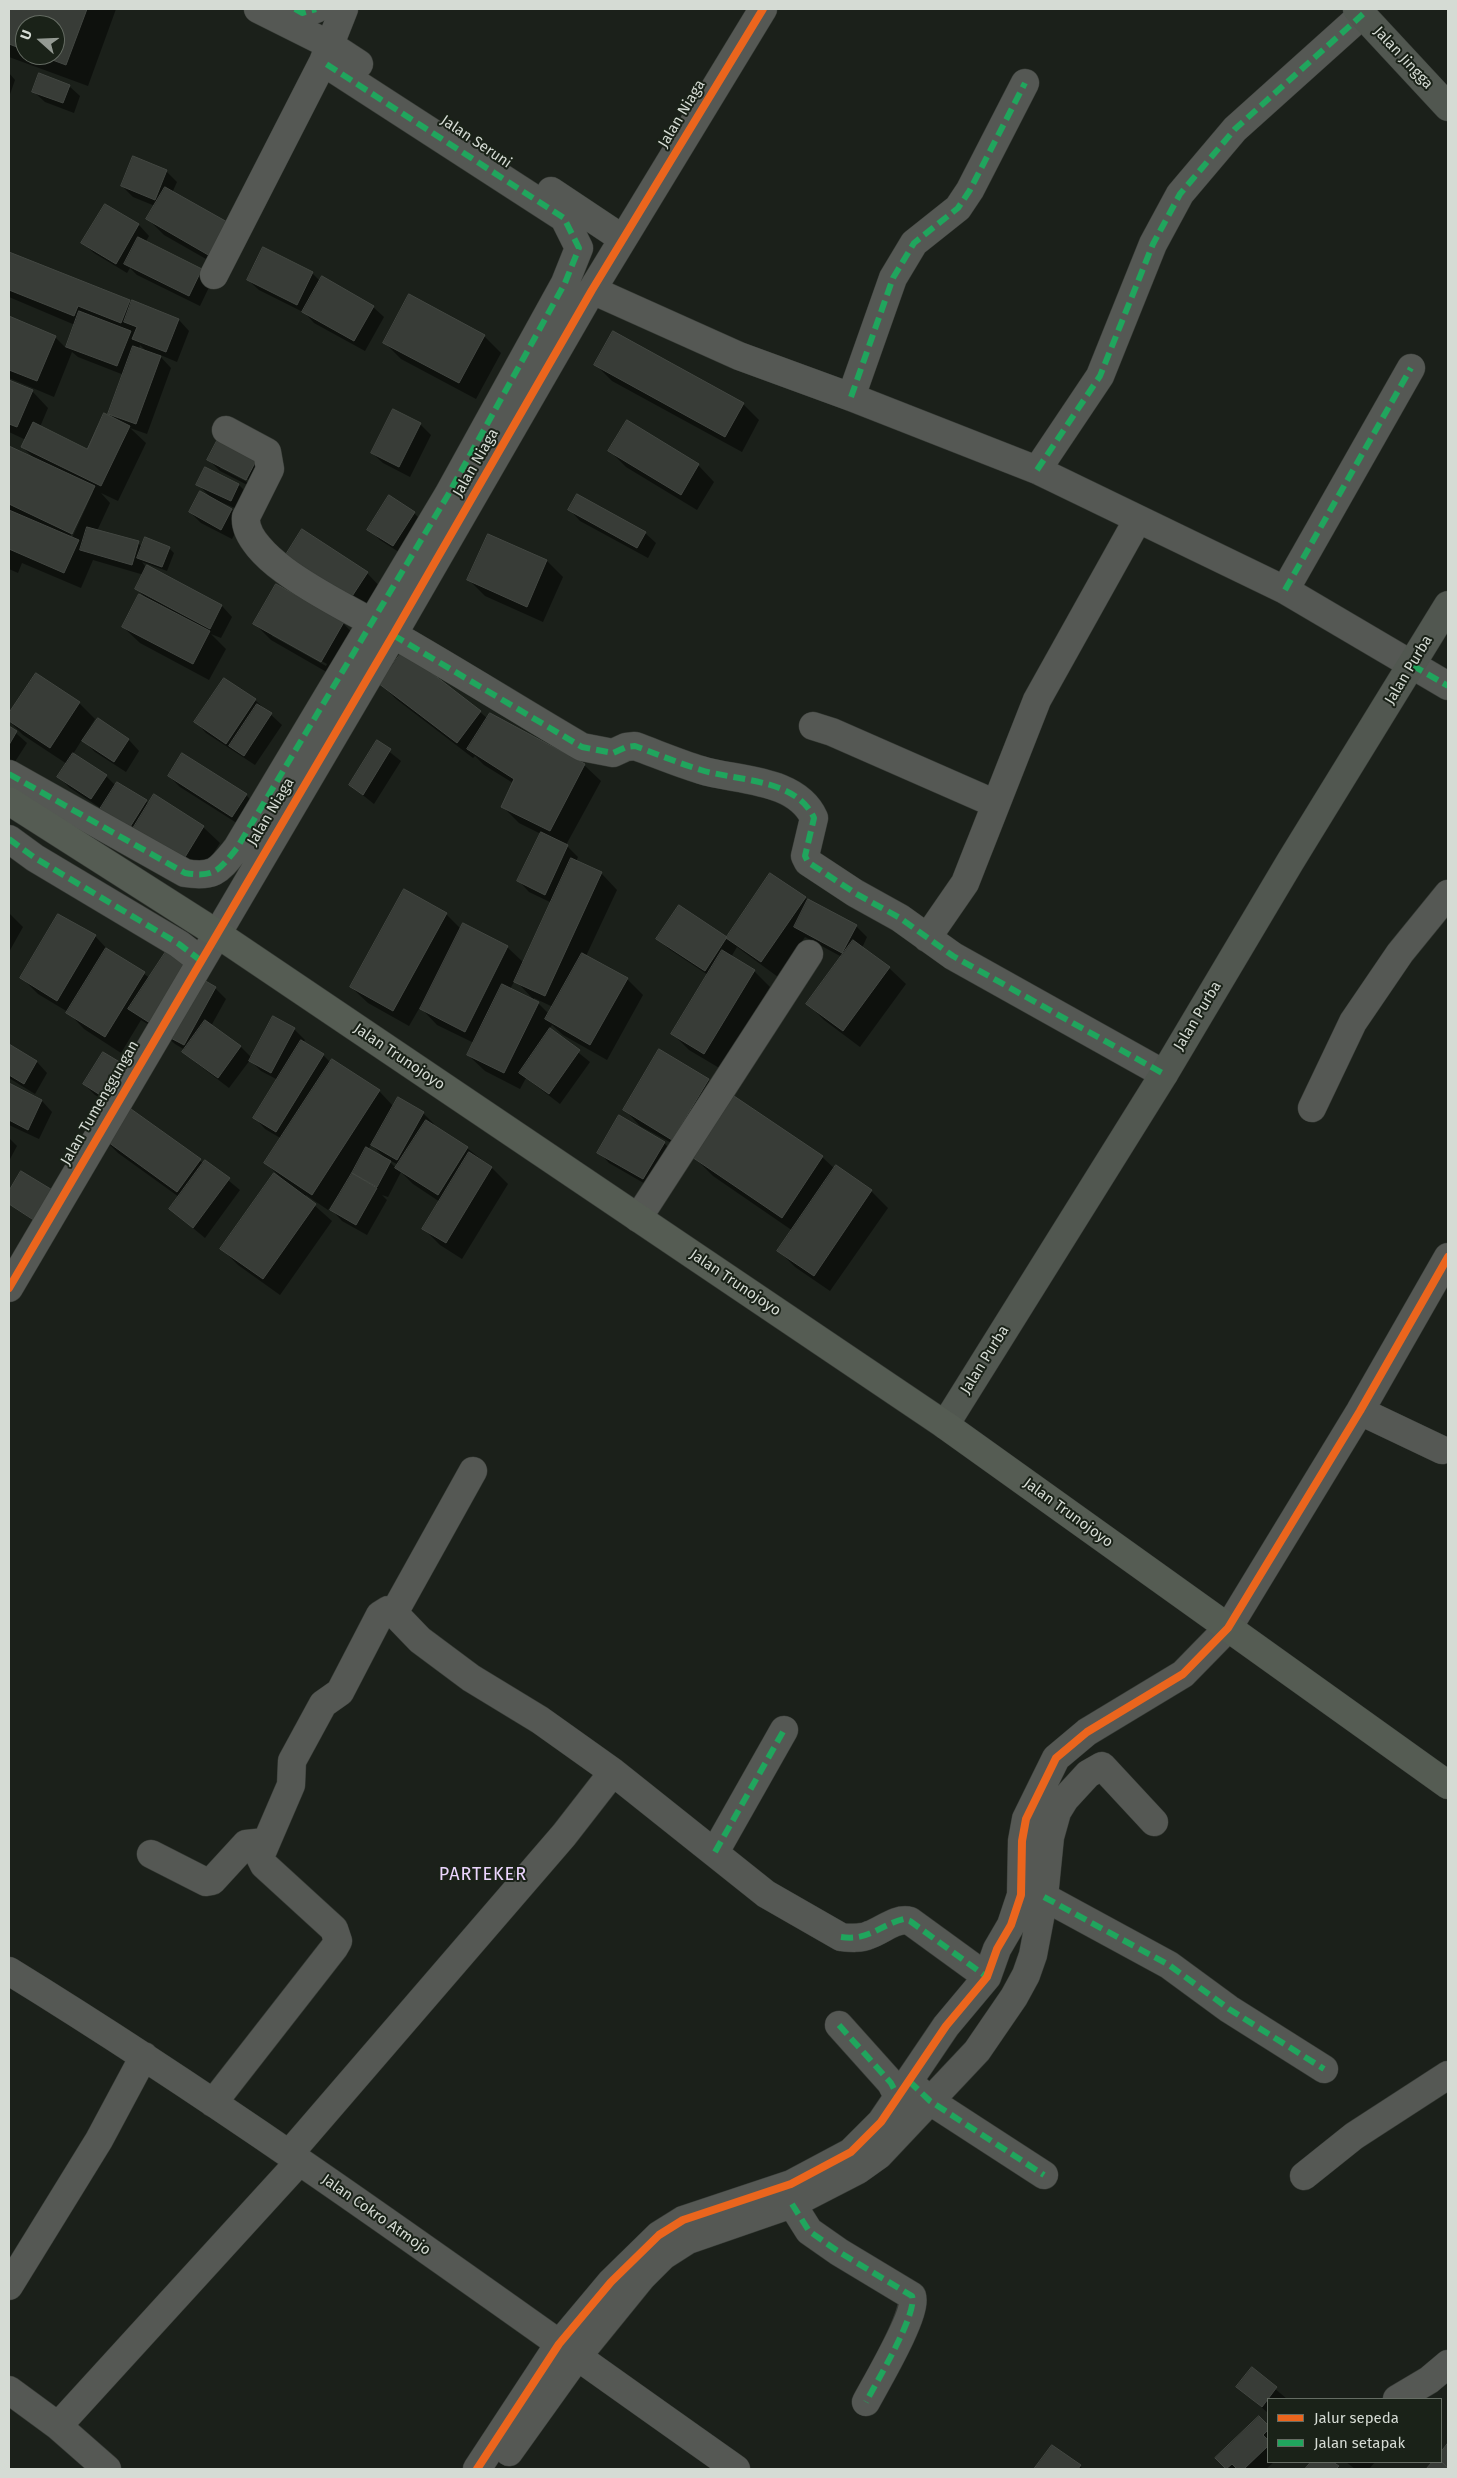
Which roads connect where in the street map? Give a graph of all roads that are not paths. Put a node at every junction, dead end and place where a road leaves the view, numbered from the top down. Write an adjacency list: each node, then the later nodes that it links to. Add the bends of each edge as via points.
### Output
1 (258, 9): 7 (street)
2 (295, 9): 3 (street, via 302,12)
3 (316, 9)
4 (344, 9): 7 (street)
5 (763, 9): 10 (street, Jalan Niaga)
6 (1360, 12): 9 (main road, Jalan Jingga); 16 (street, via 1235,129 1180,194 1153,244 1100,376)
7 (327, 54): 10 (street, Jalan Seruni); 11 (street); 20 (street, via 564,218 579,248 565,283 448,495)
8 (1025, 83): 14 (street, via 958,208 914,243 902,261 893,278)
9 (1448, 107)
10 (623, 239): 12 (street, Jalan Niaga)
11 (214, 275)
12 (592, 290): 14 (street, via 739,356); 20 (street, Jalan Niaga)
13 (1410, 368): 18 (street)
14 (852, 397): 16 (street)
15 (226, 430): 20 (street, via 267,452 270,460 270,468 246,517 245,526 250,535 283,569 321,595)
16 (1037, 470): 17 (street)
17 (1138, 519): 18 (street); 26 (street, via 1037,700)
18 (1285, 590): 21 (street)
19 (1448, 605): 21 (main road, Jalan Purba)
20 (382, 629): 24 (street, via 237,848 220,870 205,876 185,873 168,865); 29 (street, Jalan Niaga); 30 (street, via 582,747 614,753 635,746 701,770 754,780 804,801 814,818 805,856 808,862)
21 (1412, 665): 22 (street); 33 (main road, Jalan Purba)
22 (1448, 686)
23 (812, 726): 26 (street)
24 (9, 774)
25 (9, 801): 29 (highway, Jalan Trunojoyo)
26 (996, 804): 30 (street, via 965,883)
27 (9, 839): 32 (street)
28 (1448, 894): 34 (street, via 1400,953 1353,1022)
29 (216, 933): 32 (street, Jalan Tumenggungan); 35 (highway, Jalan Trunojoyo)
30 (927, 938): 33 (street, via 953,956)
31 (809, 954): 35 (street)
32 (200, 960): 37 (street, Jalan Tumenggungan)
33 (1164, 1074): 39 (main road, Jalan Purba)
34 (1312, 1108)
35 (638, 1218): 39 (highway, Jalan Trunojoyo)
36 (1446, 1263): 38 (street)
37 (10, 1284)
38 (1360, 1411): 40 (street); 43 (street)
39 (945, 1425): 43 (highway, Jalan Trunojoyo)
40 (1442, 1450)
41 (473, 1472): 42 (street)
42 (393, 1612): 47 (street, via 427,1646); 50 (street, via 384,1611 380,1615 340,1692 323,1704 292,1761 291,1785)
43 (1228, 1628): 45 (street, via 1183,1674); 48 (highway, Jalan Trunojoyo)
44 (784, 1730): 51 (street)
45 (1083, 1735): 46 (street); 55 (street, via 1056,1758 1026,1819 1022,1841 1021,1895)
46 (1102, 1766): 49 (street); 53 (street, via 1088,1774 1057,1812 1050,1836)
47 (613, 1772): 51 (street); 62 (street)
48 (1448, 1785)
49 (1154, 1822)
50 (265, 1842): 52 (street, via 246,1844 212,1881 206,1882); 61 (street, via 260,1861 334,1929 338,1941)
51 (715, 1852): 55 (street, via 766,1894 841,1937 868,1936 904,1919)
52 (151, 1854)
53 (1044, 1897): 58 (street, via 1169,1965 1229,2009); 60 (street, via 1033,1955 1018,1990 977,2051)
54 (9, 1971): 57 (street, Jalan Cokro Atmojo)
55 (988, 1977): 60 (street, via 946,2026)
56 (839, 2025): 60 (street, via 891,2083)
57 (144, 2056): 61 (street, Jalan Cokro Atmojo); 67 (street, via 99,2140)
58 (1324, 2069)
59 (1448, 2075): 64 (street, via 1354,2136)
60 (915, 2092): 63 (street); 65 (street, via 879,2155 858,2170)
61 (213, 2104): 62 (street, Jalan Cokro Atmojo)
62 (294, 2158): 68 (street, Jalan Cokro Atmojo); 73 (street)
63 (1044, 2175)
64 (1304, 2176)
65 (813, 2182): 66 (street); 68 (street, via 791,2184 683,2220 659,2235 611,2282)
66 (792, 2204): 68 (street, via 688,2240 663,2256); 72 (street, via 810,2231 912,2296 914,2302 907,2323)
67 (9, 2286)
68 (568, 2350): 74 (street); 77 (street, Jalan Cokro Atmojo)
69 (1448, 2364): 71 (street)
70 (9, 2390): 73 (street)
71 (1398, 2398)
72 (866, 2402)
73 (58, 2426): 75 (street)
74 (499, 2454): 76 (street)
75 (106, 2469)
76 (476, 2469)
77 (736, 2469)

